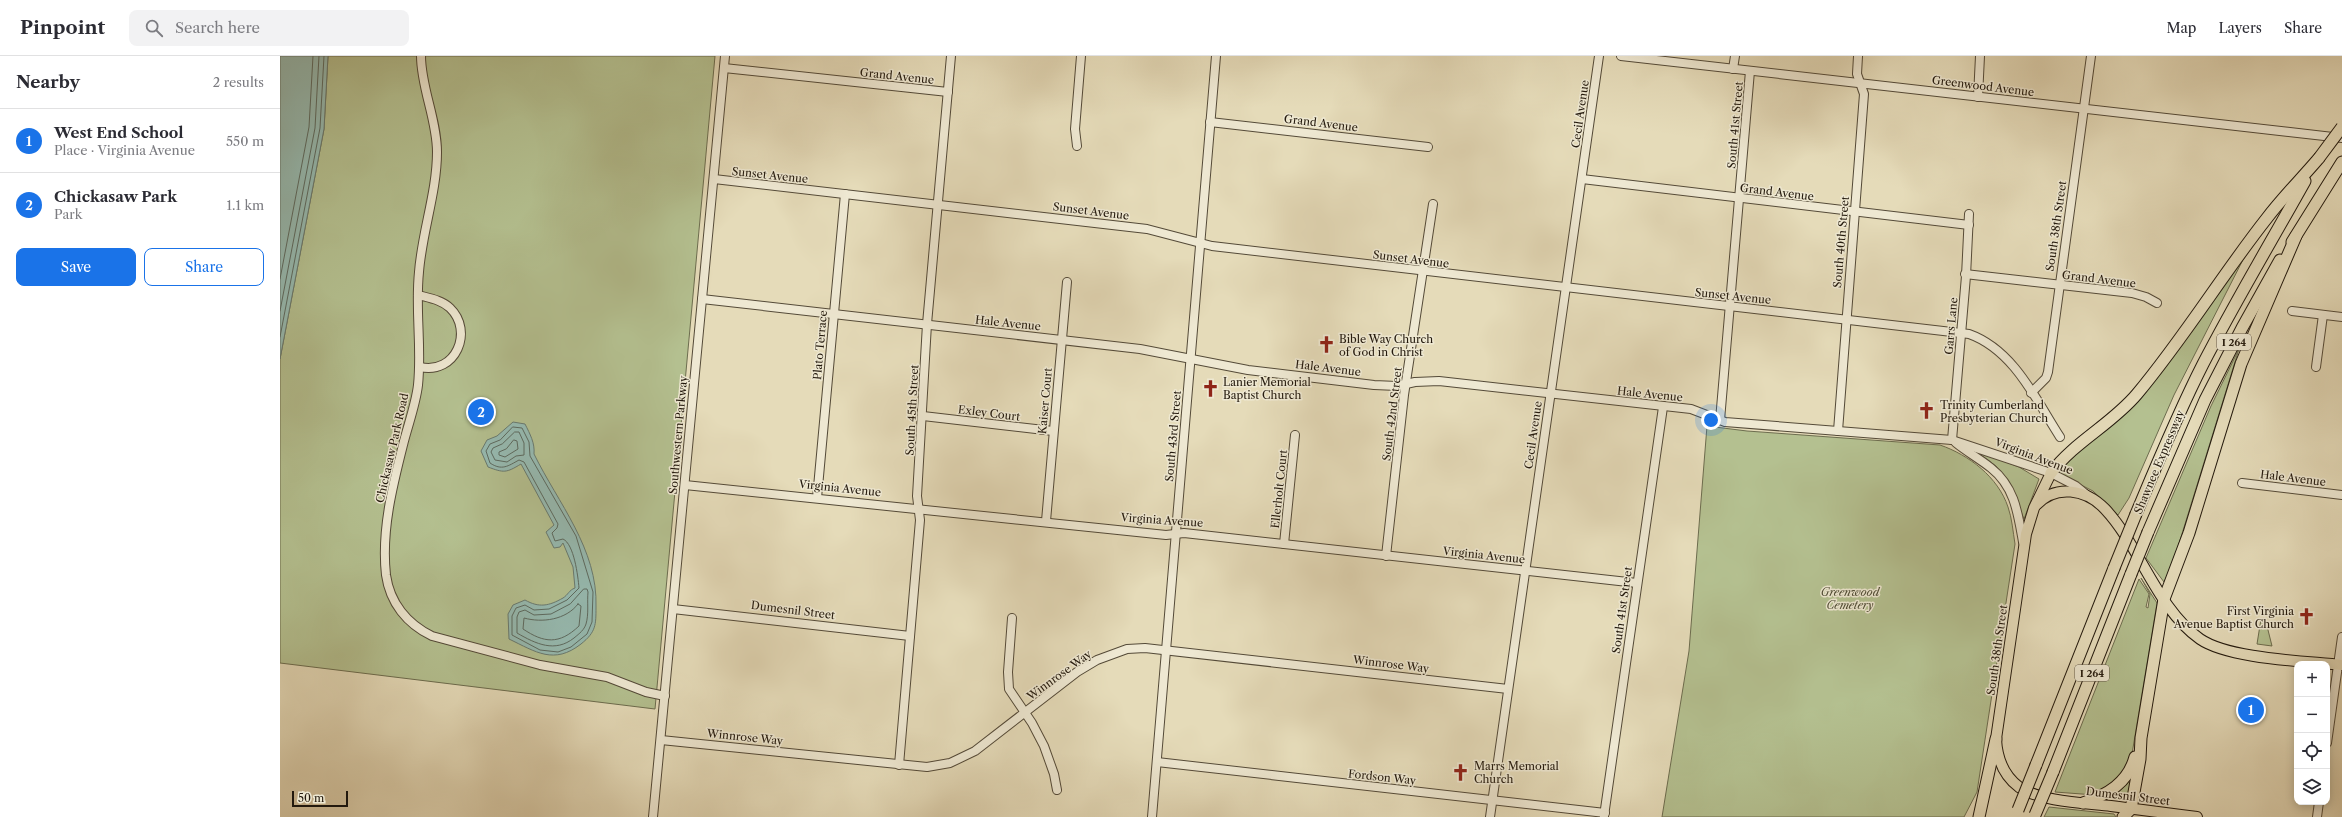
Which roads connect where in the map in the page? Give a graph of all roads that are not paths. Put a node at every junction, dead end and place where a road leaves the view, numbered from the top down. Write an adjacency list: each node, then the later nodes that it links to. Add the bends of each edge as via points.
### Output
1 (420, 56): 42 (street, Chickasaw Park Road, via 437,151 418,272)
2 (725, 56): 12 (street, Southwestern Parkway)
3 (951, 56): 16 (street, South 45th Street)
4 (1082, 56): 22 (street, via 1075,129)
5 (1216, 56): 19 (street, South 43rd Street)
6 (1599, 56): 26 (street, Cecil Avenue)
7 (1621, 56): 13 (street, Greenwood Avenue)
8 (1735, 56): 13 (street, South 41st Street)
9 (1858, 56): 15 (street, South 40th Street, via 1857,74)
10 (1980, 56): 17 (street)
11 (2091, 56): 18 (street, South 38th Street)
12 (724, 68): 16 (street, Grand Avenue); 27 (street, Southwestern Parkway)
13 (1733, 69): 14 (street, Greenwood Avenue)
14 (1750, 71): 15 (street, Greenwood Avenue); 29 (street, South 41st Street)
15 (1860, 83): 17 (street, Greenwood Avenue); 32 (street, South 40th Street, via 1864,94)
16 (948, 92): 31 (street, South 45th Street)
17 (1978, 97): 18 (street, Greenwood Avenue)
18 (2083, 108): 21 (street, Greenwood Avenue); 40 (street, South 38th Street)
19 (1210, 122): 23 (street, Grand Avenue); 36 (street, South 43rd Street)
20 (2342, 127): 24 (highway, Shawnee Expressway / I 264, bridge)
21 (2342, 138)
22 (1077, 146)
23 (1428, 147)
24 (2319, 158): 68 (highway, via 2267,218 2135,396 2068,453); 105 (highway, Shawnee Expressway / I 264, bridge, via 2257,263 2177,418 2114,568)
25 (2342, 162): 35 (highway, Shawnee Expressway / I 264)
26 (1582, 179): 29 (street, Grand Avenue); 41 (street, Cecil Avenue)
27 (714, 180): 28 (street, Sunset Avenue); 43 (street, Southwestern Parkway)
28 (845, 194): 31 (street, Sunset Avenue); 47 (street, Plato Terrace)
29 (1739, 199): 32 (street, Grand Avenue); 45 (street, South 41st Street)
30 (1433, 204): 37 (street, South 42nd Street)
31 (938, 205): 36 (street, Sunset Avenue, via 1147,229); 51 (street, South 45th Street)
32 (1855, 212): 34 (street, Grand Avenue); 50 (street, South 40th Street)
33 (1969, 214): 34 (street, Garrs Lane)
34 (1969, 225): 38 (street, Garrs Lane)
35 (2296, 236): 83 (highway, via 2241,364 2189,533); 107 (highway, Shawnee Expressway / I 264, bridge, via 2273,271 2205,400 2148,532)
36 (1200, 243): 37 (street, Sunset Avenue); 54 (street, South 43rd Street)
37 (1423, 271): 41 (street, Sunset Avenue); 57 (street, South 42nd Street)
38 (1965, 274): 40 (street, Grand Avenue); 52 (street, Garrs Lane)
39 (1067, 282): 53 (street, Kaiser Court)
40 (2059, 285): 44 (street, Grand Avenue, via 2137,294); 58 (street, South 38th Street, via 2048,372 2046,378)
41 (1566, 287): 45 (street, Sunset Avenue); 59 (street, Cecil Avenue)
42 (418, 295): 56 (street, Chickasaw Park Road); 56 (street, via 450,308 458,323 460,338 456,352 449,361 431,370)
43 (702, 299): 47 (street, Hale Avenue); 70 (street, Southwestern Parkway)
44 (2157, 303)
45 (1730, 306): 50 (street, Sunset Avenue); 62 (street, South 41st Street)
46 (2292, 311): 48 (street)
47 (834, 314): 51 (street, Hale Avenue); 73 (street, Plato Terrace)
48 (2323, 315): 49 (street); 55 (street)
49 (2342, 317)
50 (1846, 319): 52 (street, Sunset Avenue); 64 (street, South 40th Street)
51 (927, 324): 53 (street, Hale Avenue); 61 (street, South 45th Street)
52 (1961, 333): 58 (street, Sunset Avenue, via 1985,341 2002,354); 67 (street, Garrs Lane)
53 (1061, 340): 54 (street, Hale Avenue); 63 (street, Kaiser Court)
54 (1191, 358): 57 (street, Hale Avenue, via 1248,370 1385,386); 77 (street, South 43rd Street)
55 (2316, 366)
56 (420, 367): 91 (street, Chickasaw Park Road, via 415,402 396,469 387,522 386,575 399,610 410,622 432,636 540,665 607,677 646,692)
57 (1406, 384): 59 (street, Hale Avenue, via 1439,381); 80 (street, South 42nd Street)
58 (2031, 393): 66 (street, Sunset Avenue)
59 (1550, 394): 60 (street, Hale Avenue); 81 (street, Cecil Avenue)
60 (1663, 407): 62 (street, Hale Avenue, via 1692,409); 82 (street, South 41st Street)
61 (923, 416): 63 (street, Exley Court); 75 (street, South 45th Street)
62 (1720, 420): 64 (street, Hale Avenue)
63 (1053, 431): 76 (street, Kaiser Court)
64 (1838, 431): 67 (street, Hale Avenue)
65 (1296, 435): 78 (street, Ellerholt Court)
66 (2060, 437)
67 (1952, 440): 68 (street, Virginia Avenue); 79 (street, via 1992,468 2008,487 2016,503)
68 (2050, 474): 71 (street, Virginia Avenue, via 2076,486); 74 (main road, South 38th Street)
69 (2242, 483): 72 (street, Hale Avenue)
70 (685, 485): 73 (street, Virginia Avenue); 84 (street, Southwestern Parkway)
71 (2088, 495): 74 (main road, via 2065,491 2052,493); 83 (main road, Virginia Avenue, via 2105,509 2116,523)
72 (2342, 496)
73 (817, 498): 75 (street, Virginia Avenue)
74 (2034, 508): 79 (main road, South 38th Street)
75 (919, 510): 76 (street, Virginia Avenue); 86 (street, South 45th Street)
76 (1046, 521): 77 (street, Virginia Avenue)
77 (1176, 534): 78 (street, Virginia Avenue); 88 (street, South 43rd Street)
78 (1284, 544): 80 (street, Virginia Avenue)
79 (2024, 545): 95 (main road, South 38th Street)
80 (1386, 556): 81 (street, Virginia Avenue)
81 (1525, 572): 82 (street, Virginia Avenue); 90 (street, Cecil Avenue)
82 (1637, 583): 106 (street, South 41st Street)
83 (2164, 598): 89 (main road, Virginia Avenue, via 2193,634 2216,647 2241,653); 94 (highway)
84 (673, 609): 86 (street, Dumesnil Street); 91 (street, Southwestern Parkway)
85 (1012, 618): 92 (street, via 1007,680 1010,693)
86 (910, 636): 98 (street, South 45th Street)
87 (2342, 637): 89 (street)
88 (1166, 649): 90 (street, Winnrose Way); 92 (street, Winnrose Way, via 1126,650 1104,657 1077,672); 97 (street, South 43rd Street)
89 (2340, 665): 93 (street)
90 (1508, 689): 101 (street, Cecil Avenue)
91 (665, 696): 96 (street, Southwestern Parkway)
92 (1025, 714): 98 (street, Winnrose Way, via 986,744 961,759 927,767); 99 (street, via 1044,746)
93 (2329, 733)
94 (2141, 738): 102 (highway, via 2128,775 2112,790); 104 (highway)
95 (1996, 739): 100 (main road, South 38th Street, via 2001,766 2020,788); 111 (highway)
96 (661, 740): 98 (street, Winnrose Way); 108 (street, Southwestern Parkway)
97 (1157, 762): 101 (street, Fordson Way); 109 (street, South 43rd Street)
98 (899, 765)
99 (1057, 790)
100 (2057, 799): 102 (main road, Dumesnil Street)
101 (1492, 800): 106 (street, Fordson Way); 110 (street, Cecil Avenue)
102 (2082, 803): 104 (main road, Dumesnil Street)
103 (2319, 805): 114 (street)
104 (2131, 808): 112 (highway); 113 (main road, Dumesnil Street)
105 (2017, 814)
106 (1604, 815)
107 (2035, 816)
108 (653, 817)
109 (1152, 817)
110 (1490, 817)
111 (1979, 817)
112 (2123, 817)
113 (2197, 817)
114 (2317, 817)

